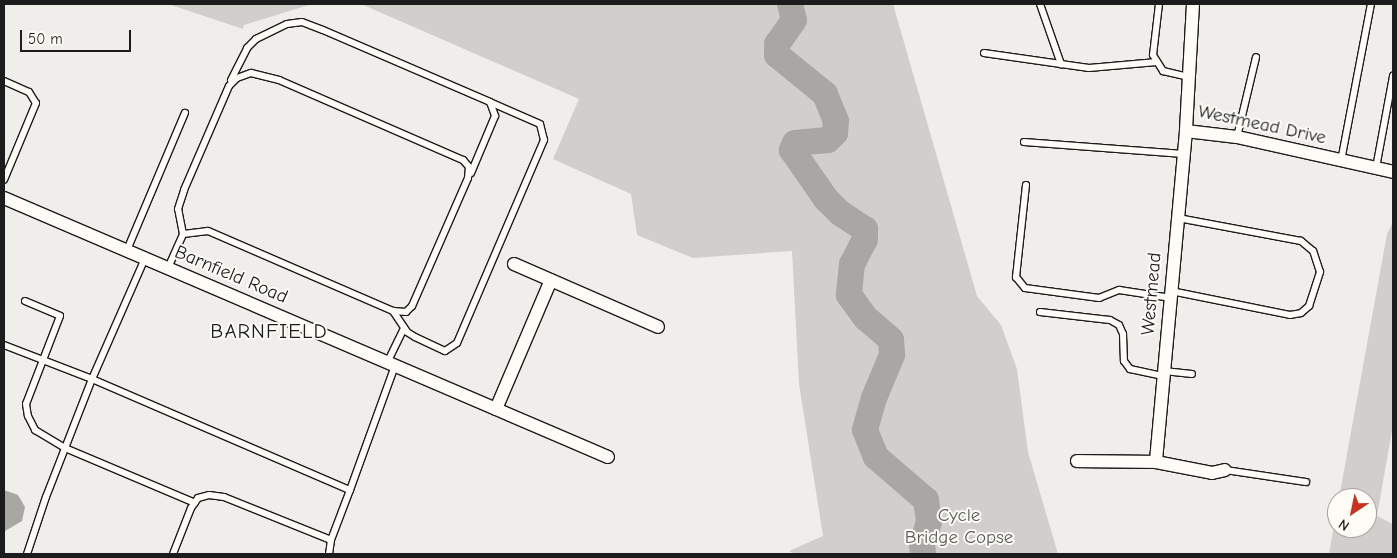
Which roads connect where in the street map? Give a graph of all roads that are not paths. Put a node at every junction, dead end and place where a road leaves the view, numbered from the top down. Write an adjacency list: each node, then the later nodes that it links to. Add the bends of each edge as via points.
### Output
1 (1040, 4): 8 (lane)
2 (1158, 4): 7 (lane, via 1152,55)
3 (1193, 4): 10 (street, Westmead Drive)
4 (1371, 4): 19 (lane)
5 (984, 53): 8 (lane)
6 (1256, 57): 16 (lane)
7 (1157, 62): 8 (lane, via 1089,68); 10 (lane, via 1163,70)
8 (1061, 64)
9 (1393, 76): 20 (lane)
10 (1189, 77): 15 (street, Westmead Drive)
11 (4, 81): 23 (lane, via 29,92 36,103)
12 (228, 86): 13 (lane, via 247,48 256,39 287,24 302,22); 22 (lane, via 237,78 251,73 279,80 463,160 469,167); 27 (lane, via 178,209)
13 (490, 102): 22 (lane, via 495,116); 38 (lane, via 540,124 544,140 457,343 445,351)
14 (185, 114): 28 (lane)
15 (1186, 131): 16 (street, Westmead Drive); 18 (street, Westmead)
16 (1237, 136): 19 (street, Westmead Drive)
17 (1024, 142): 18 (lane)
18 (1184, 154): 26 (street, Westmead)
19 (1340, 161): 20 (street, Westmead Drive)
20 (1376, 168): 21 (street, Westmead Drive)
21 (1393, 172)
22 (468, 178): 35 (lane, via 412,306 406,312)
23 (4, 180)
24 (1026, 185): 33 (lane, via 1016,277 1025,288 1099,298 1119,290)
25 (4, 198): 28 (street, Barnfield Road)
26 (1178, 218): 33 (street, Westmead); 33 (lane, via 1301,241 1313,252 1320,272 1309,306 1301,313 1290,315)
27 (183, 234): 31 (lane); 35 (lane, via 208,232)
28 (127, 250): 29 (street, Barnfield Road)
29 (145, 258): 31 (street, Barnfield Road); 44 (lane)
30 (514, 264): 32 (street)
31 (168, 268): 41 (street, Barnfield Road)
32 (551, 280): 37 (street); 45 (street)
33 (1171, 295): 42 (street, Westmead)
34 (25, 301): 40 (lane, via 60,316)
35 (393, 311): 38 (lane)
36 (1040, 312): 42 (lane, via 1110,320 1119,325 1123,334 1124,361 1130,370)
37 (658, 327)
38 (404, 328): 41 (lane)
39 (4, 345): 40 (lane)
40 (42, 360): 44 (lane); 46 (lane, via 26,404 28,416 35,430)
41 (391, 364): 45 (street, Barnfield Road); 52 (lane)
42 (1164, 373): 43 (lane); 49 (street, Westmead)
43 (1192, 374)
44 (92, 379): 46 (lane); 52 (lane)
45 (496, 409): 47 (street, Barnfield Road)
46 (65, 448): 53 (lane); 55 (lane)
47 (608, 457)
48 (1077, 461): 49 (street)
49 (1156, 462): 50 (street, via 1212,473)
50 (1225, 470): 51 (lane)
51 (1306, 482)
52 (350, 490): 54 (lane)
53 (195, 503): 54 (lane, via 209,495 224,497); 56 (lane)
54 (331, 540): 57 (lane)
55 (27, 554)
56 (173, 554)
57 (329, 554)

